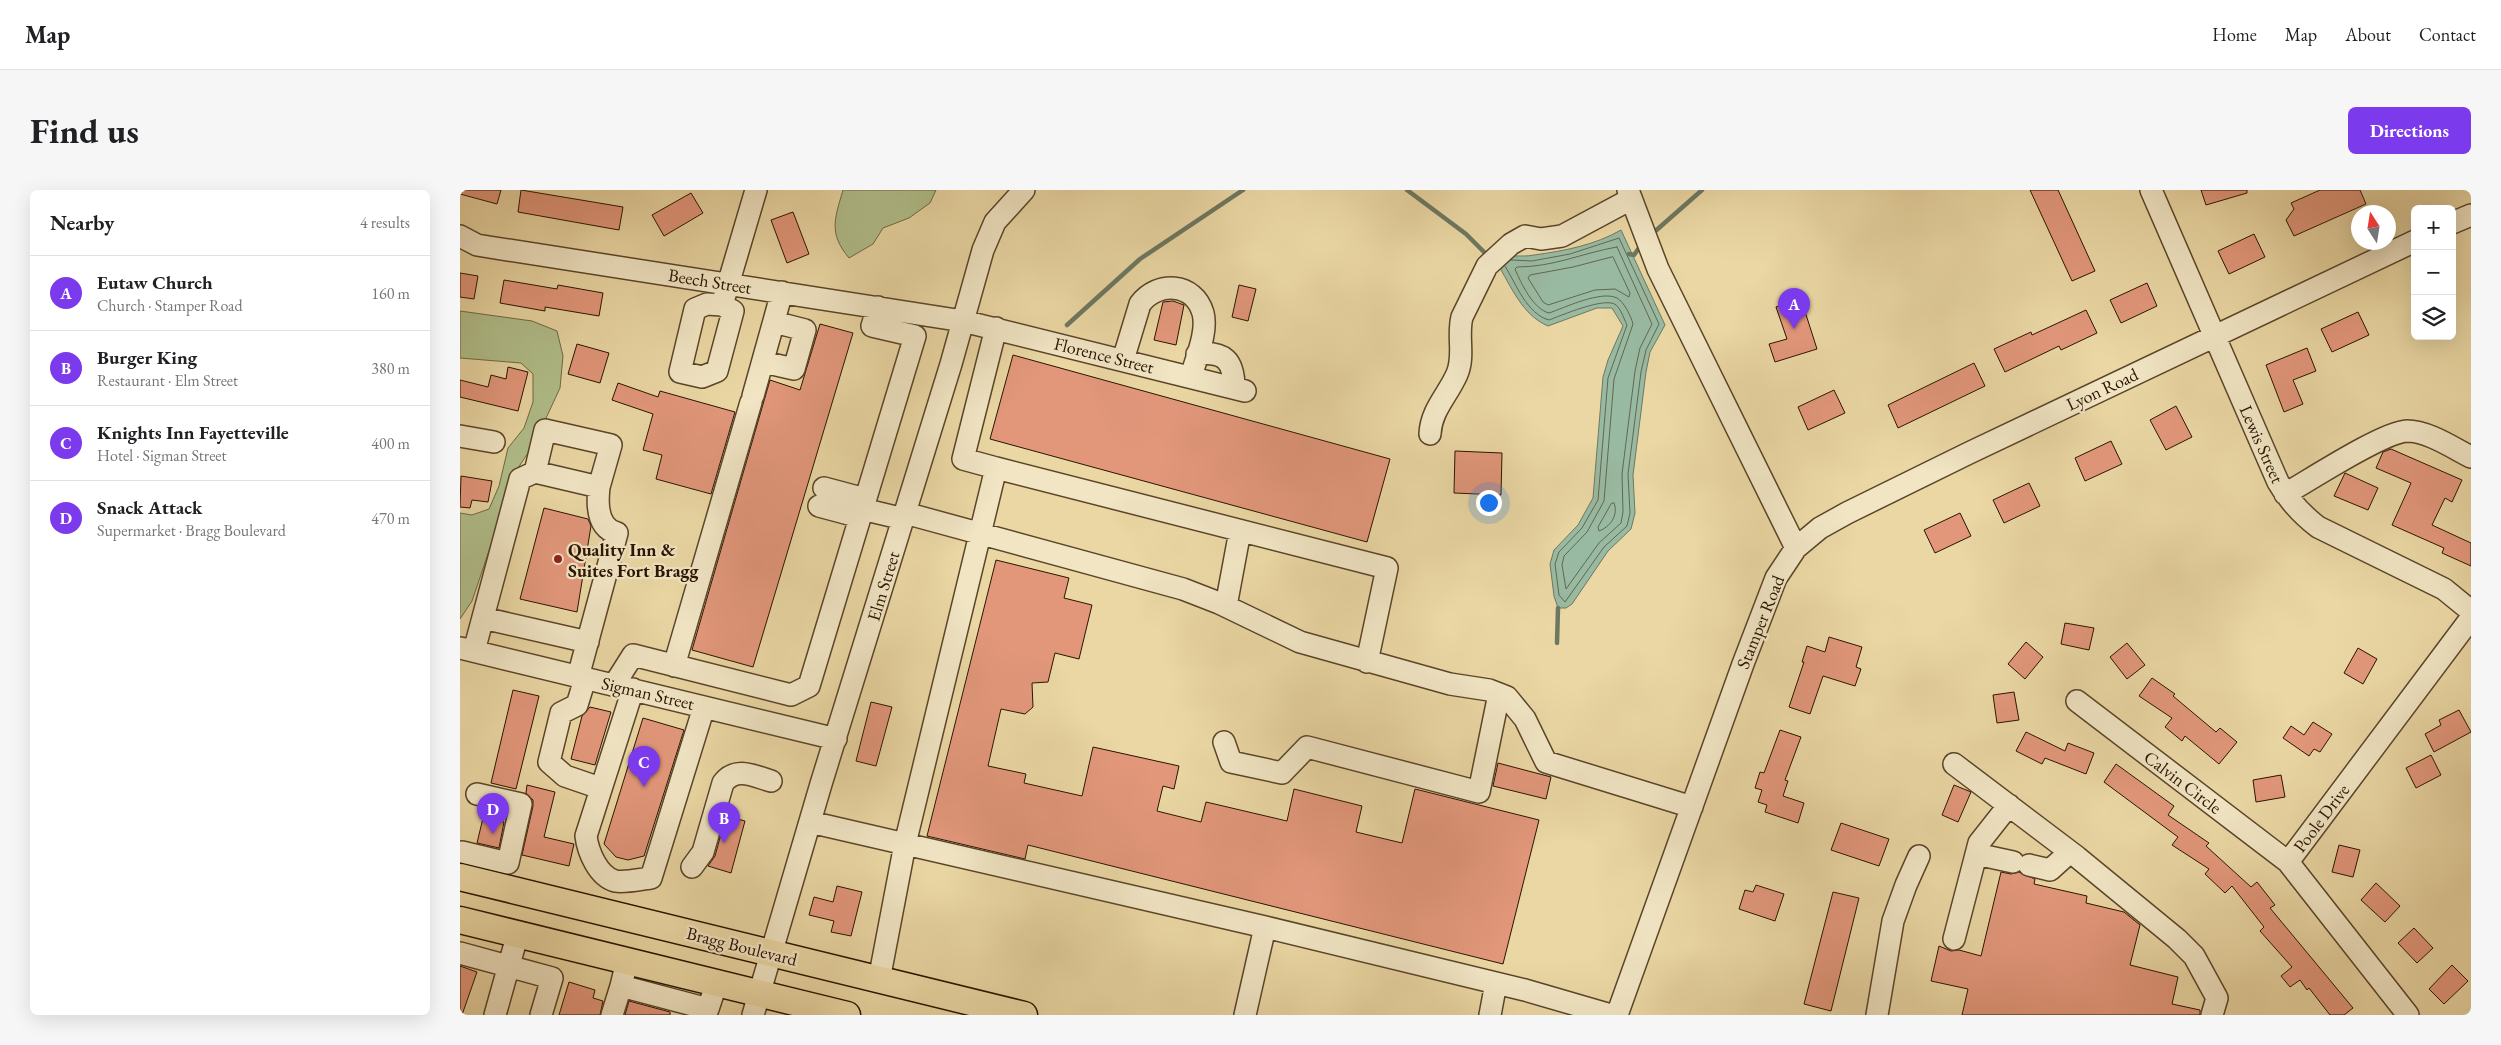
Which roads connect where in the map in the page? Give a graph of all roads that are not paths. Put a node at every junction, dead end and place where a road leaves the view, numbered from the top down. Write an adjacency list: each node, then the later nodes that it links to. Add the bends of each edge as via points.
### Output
1 (756, 190): 9 (street)
2 (1024, 190): 13 (street, Elm Street, via 1008,206 986,240)
3 (2151, 190): 16 (street, Lewis Street)
4 (1629, 195): 21 (street, via 1562,236 1541,239 1525,236 1487,266 1462,317 1461,361 1457,375 1430,421); 34 (street, via 1658,269)
5 (2471, 215): 6 (street)
6 (2456, 221)
7 (460, 236): 9 (street, Beech Street, via 477,245)
8 (2411, 243): 16 (street, Lyon Road)
9 (728, 284): 10 (street, Beech Street); 11 (street)
10 (782, 292): 12 (street, Beech Street); 14 (street)
11 (722, 305)
12 (878, 308): 13 (street, Beech Street); 30 (street, via 872,326 915,336)
13 (963, 321): 15 (street, Florence Street); 31 (street, Elm Street)
14 (774, 322): 19 (street); 19 (street, via 805,330 794,369)
15 (996, 328): 18 (street, Florence Street); 25 (street, via 963,459)
16 (2214, 336): 28 (street, Lewis Street); 34 (street, Lyon Road, via 1847,513 1820,528)
17 (1197, 354): 18 (street, via 1203,313 1189,292 1168,287 1155,290 1140,304); 20 (street); 20 (street, Florence Street, via 1210,352 1221,355 1228,361 1239,389)
18 (1123, 360): 20 (street, Florence Street)
19 (763, 362): 42 (street)
20 (1191, 377)
21 (1430, 434)
22 (460, 436): 23 (street)
23 (494, 442)
24 (2471, 457): 28 (street, via 2421,434 2407,432 2379,441)
25 (996, 468): 32 (street); 33 (street)
26 (535, 472): 27 (street); 27 (street, via 545,430 612,445); 37 (street, via 520,479)
27 (599, 487): 39 (street, via 597,504 602,522 610,532 617,534)
28 (2285, 494): 36 (street, Lewis Street, via 2302,515 2318,527 2444,589)
29 (822, 497): 30 (street)
30 (862, 508): 31 (street); 45 (street, via 809,686 791,696)
31 (904, 516): 33 (street); 51 (street, Elm Street)
32 (1240, 531): 35 (street); 41 (street, via 1387,568)
33 (981, 534): 35 (street, via 1182,589); 60 (street)
34 (1796, 548): 58 (street, Stamper Road, via 1776,578)
35 (1226, 606): 41 (street, via 1300,642)
36 (2471, 611)
37 (483, 618): 39 (street); 40 (street)
38 (2471, 618): 65 (street, Poole Drive)
39 (588, 642): 43 (street)
40 (467, 650): 43 (street, Sigman Street)
41 (1367, 662): 46 (street)
42 (680, 667): 44 (street, via 633,655); 45 (street); 47 (street)
43 (582, 678): 44 (street, Sigman Street); 55 (street, via 577,705 561,713 549,762 565,776)
44 (623, 687): 47 (street, Sigman Street); 55 (street)
45 (765, 689): 50 (street)
46 (1499, 694): 52 (street, via 1479,792 1307,747 1282,772 1231,762); 58 (street, via 1507,697 1525,719 1546,762)
47 (677, 700): 49 (street, Sigman Street)
48 (2077, 701): 65 (street, Calvin Circle)
49 (704, 707): 50 (street, Sigman Street); 69 (street, via 651,878)
50 (755, 720): 51 (street, Sigman Street)
51 (836, 739): 59 (street, Elm Street)
52 (1224, 742)
53 (1954, 764): 57 (street)
54 (771, 781): 66 (street, via 743,773 728,776 723,783 703,852)
55 (600, 788): 69 (street, via 586,836 599,870)
56 (477, 794): 67 (street, via 521,804 508,863)
57 (2009, 805): 62 (street); 63 (street, via 1979,843)
58 (1692, 807): 94 (street, Stamper Road)
59 (810, 822): 60 (street); 75 (street, Elm Street)
60 (905, 844): 72 (street); 79 (street)
61 (462, 852): 67 (street)
62 (2070, 852): 63 (street, via 2050,870); 96 (street, via 2194,956 2218,998)
63 (1976, 854): 74 (street)
64 (1919, 856): 95 (street, via 1893,921)
65 (2288, 862): 97 (street, Poole Drive)
66 (692, 867)
67 (498, 873): 68 (main road, Bragg Boulevard); 70 (main road, Bragg Boulevard)
68 (460, 877)
69 (615, 881): 70 (street)
70 (603, 912): 75 (main road, Bragg Boulevard)
71 (460, 920): 73 (main road)
72 (1266, 927): 81 (street); 91 (street)
73 (518, 934): 77 (main road); 78 (street)
74 (1954, 939)
75 (771, 953): 79 (main road, Bragg Boulevard); 83 (street, Elm Street)
76 (460, 954): 78 (street)
77 (627, 961): 80 (main road); 82 (street)
78 (508, 966): 86 (street); 87 (street, via 552,978)
79 (879, 980): 90 (main road, Bragg Boulevard)
80 (716, 982): 82 (street, via 708,1009); 83 (main road)
81 (1496, 983): 85 (street); 92 (street)
82 (621, 986): 88 (street)
83 (757, 1004): 84 (main road)
84 (793, 1009): 89 (main road)
85 (1574, 1010): 93 (street)
86 (495, 1015)
87 (542, 1015)
88 (612, 1015)
89 (847, 1015)
90 (1024, 1015)
91 (1245, 1015)
92 (1490, 1015)
93 (1611, 1015)
94 (1617, 1015)
95 (1877, 1015)
96 (2212, 1015)
97 (2408, 1015)

